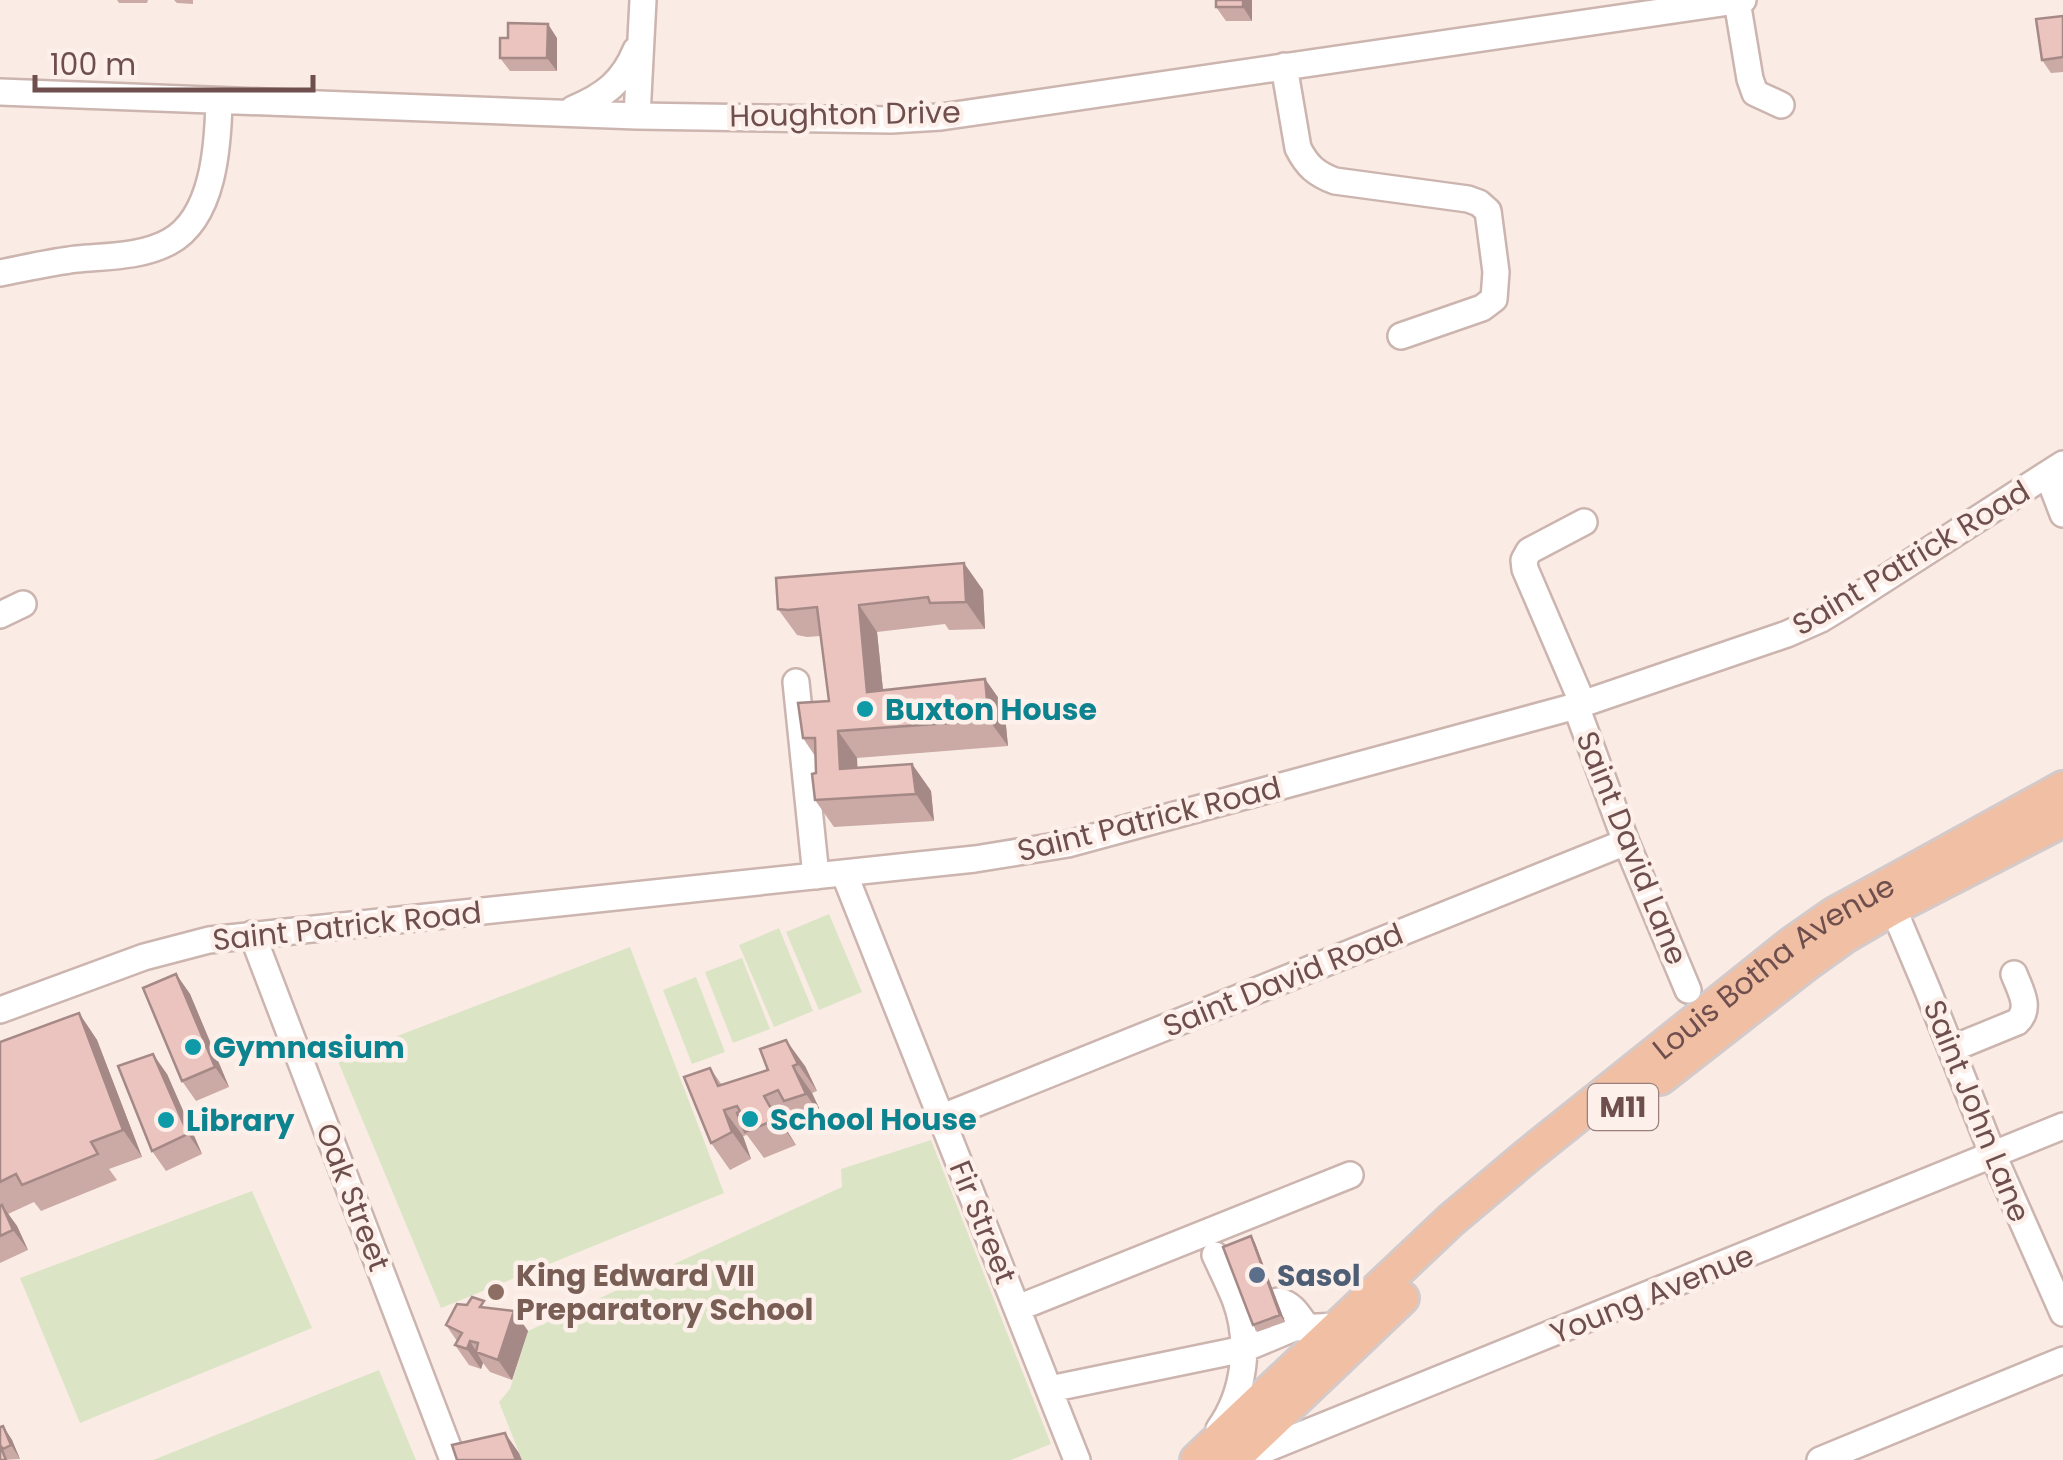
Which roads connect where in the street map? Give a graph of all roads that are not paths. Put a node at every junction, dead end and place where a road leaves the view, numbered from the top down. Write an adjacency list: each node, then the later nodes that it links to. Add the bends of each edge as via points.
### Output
1 (643, 0): 4 (street)
2 (1740, 0): 3 (street, Houghton Drive); 8 (street, via 1750,79 1756,94)
3 (1570, 12): 5 (street, Houghton Drive)
4 (642, 36): 9 (street, via 616,84); 10 (street)
5 (1284, 66): 10 (street, Houghton Drive, via 890,120); 12 (street, via 1298,148 1318,175 1468,198 1488,211 1494,299)
6 (0, 92): 7 (street, Houghton Drive)
7 (220, 100): 9 (street, Houghton Drive); 11 (street, via 210,182 180,235 134,253)
8 (1782, 106)
9 (564, 112): 10 (street, Houghton Drive)
10 (637, 116)
11 (0, 273)
12 (1402, 336)
13 (2055, 470): 14 (street); 17 (street, Saint Patrick Road, via 1821,619)
14 (2063, 514)
15 (1584, 522): 17 (street, Saint David Lane, via 1529,550 1524,560)
16 (796, 682): 22 (street)
17 (1579, 705): 20 (street, Saint David Lane); 21 (street, Saint Patrick Road, via 1068,844)
18 (2063, 788): 38 (main road, Louis Botha Avenue / M11, via 1793,943 1451,1220)
19 (2063, 820): 23 (main road, Louis Botha Avenue / M11)
20 (1626, 842): 26 (street, Saint David Lane); 29 (street, Saint David Road)
21 (844, 872): 22 (street, Saint Patrick Road); 29 (street, Fir Street)
22 (816, 876): 24 (street, Saint Patrick Road)
23 (1893, 908): 28 (street, Saint John Lane); 46 (main road, Louis Botha Avenue / M11, via 1806,964 1538,1173)
24 (252, 934): 27 (street, Saint Patrick Road, via 144,957); 43 (street, Oak Street)
25 (2014, 974): 28 (street, via 2026,1005 2022,1017)
26 (1688, 990)
27 (0, 1010)
28 (1951, 1049): 31 (street, Saint John Lane)
29 (940, 1118): 35 (street, Fir Street)
30 (2063, 1126): 31 (street, Young Avenue)
31 (1993, 1155): 36 (street, Saint John Lane); 46 (street, Young Avenue)
32 (1350, 1174): 35 (street)
33 (1215, 1255): 39 (street, via 1244,1313)
34 (1278, 1302): 37 (street, via 1287,1303)
35 (1018, 1308): 41 (street, Fir Street)
36 (2063, 1313)
37 (1306, 1326): 38 (street); 39 (street)
38 (1340, 1326): 45 (main road, Louis Botha Avenue / M11)
39 (1244, 1349): 41 (street); 45 (street, via 1239,1392)
40 (2063, 1360): 42 (street)
41 (1050, 1389): 44 (street, Fir Street)
42 (1834, 1457)
43 (454, 1460)
44 (1077, 1460)
45 (1197, 1460)
46 (1236, 1460)

